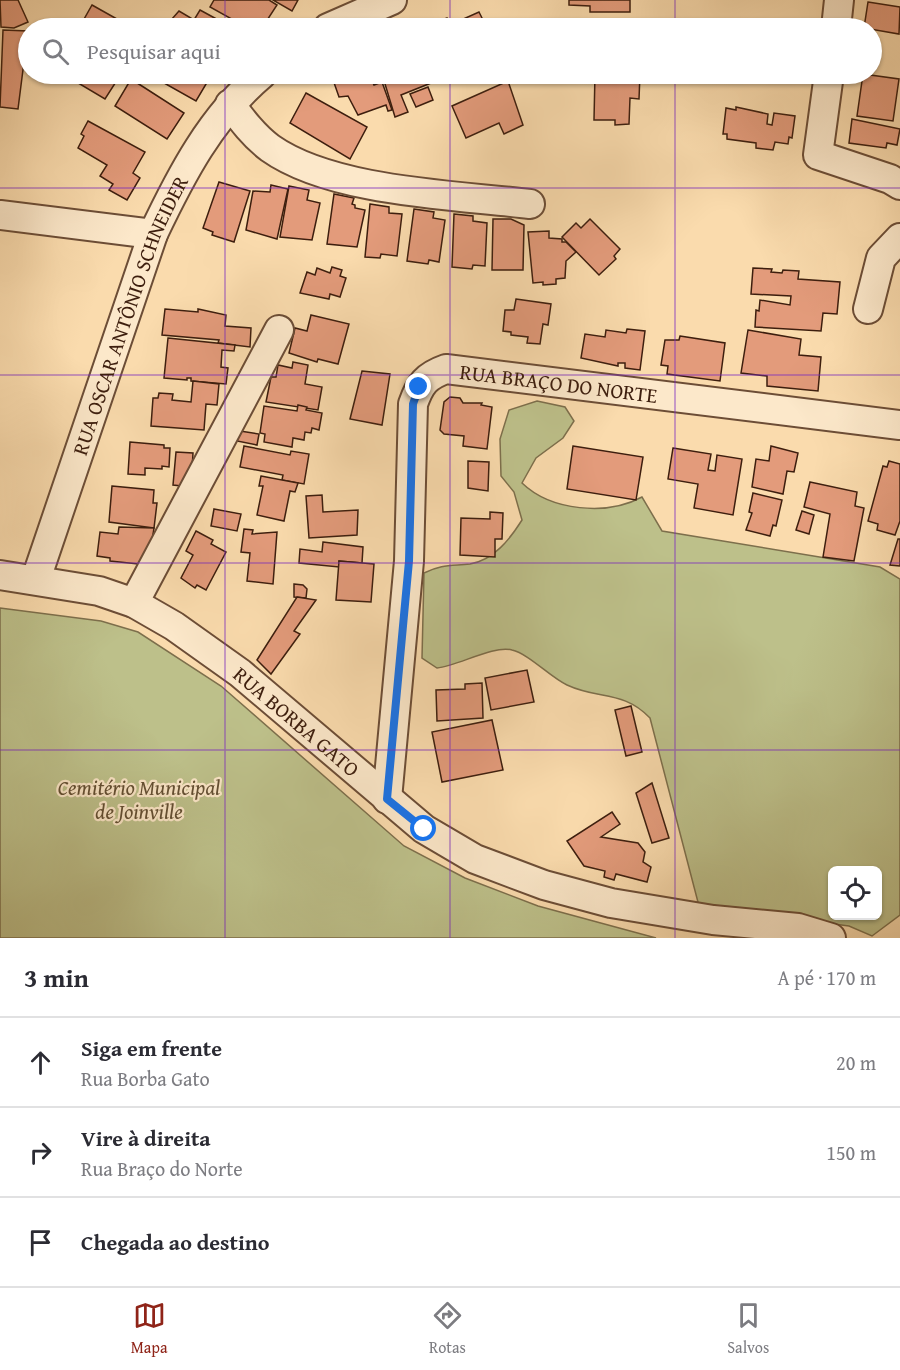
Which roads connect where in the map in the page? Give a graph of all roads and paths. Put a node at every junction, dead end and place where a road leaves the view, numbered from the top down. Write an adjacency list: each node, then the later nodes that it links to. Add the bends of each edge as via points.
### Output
1 (392, 0): 3 (street)
2 (839, 0): 4 (street)
3 (351, 18)
4 (837, 18)
5 (251, 84): 7 (street, RUA OSCAR ANTÔNIO SCHNEIDER)
6 (828, 84): 8 (street, via 818,155)
7 (230, 104): 9 (street, via 271,149 298,163 371,184); 11 (street, RUA OSCAR ANTÔNIO SCHNEIDER, via 189,163)
8 (900, 185)
9 (530, 204)
10 (0, 215): 11 (street)
11 (153, 234): 17 (street, RUA OSCAR ANTÔNIO SCHNEIDER)
12 (900, 238): 13 (street, via 880,258)
13 (868, 309)
14 (279, 330): 18 (street)
15 (900, 425): 19 (street, RUA BRAÇO DO NORTE, via 446,369 429,375 413,404 409,561)
16 (0, 574): 17 (street, RUA BORBA GATO)
17 (36, 579): 18 (street, RUA BORBA GATO, via 99,591)
18 (134, 603): 19 (street, RUA BORBA GATO, via 240,673)
19 (387, 799): 20 (street, RUA BORBA GATO, via 450,846 544,885 631,907 798,928)
20 (831, 938)

